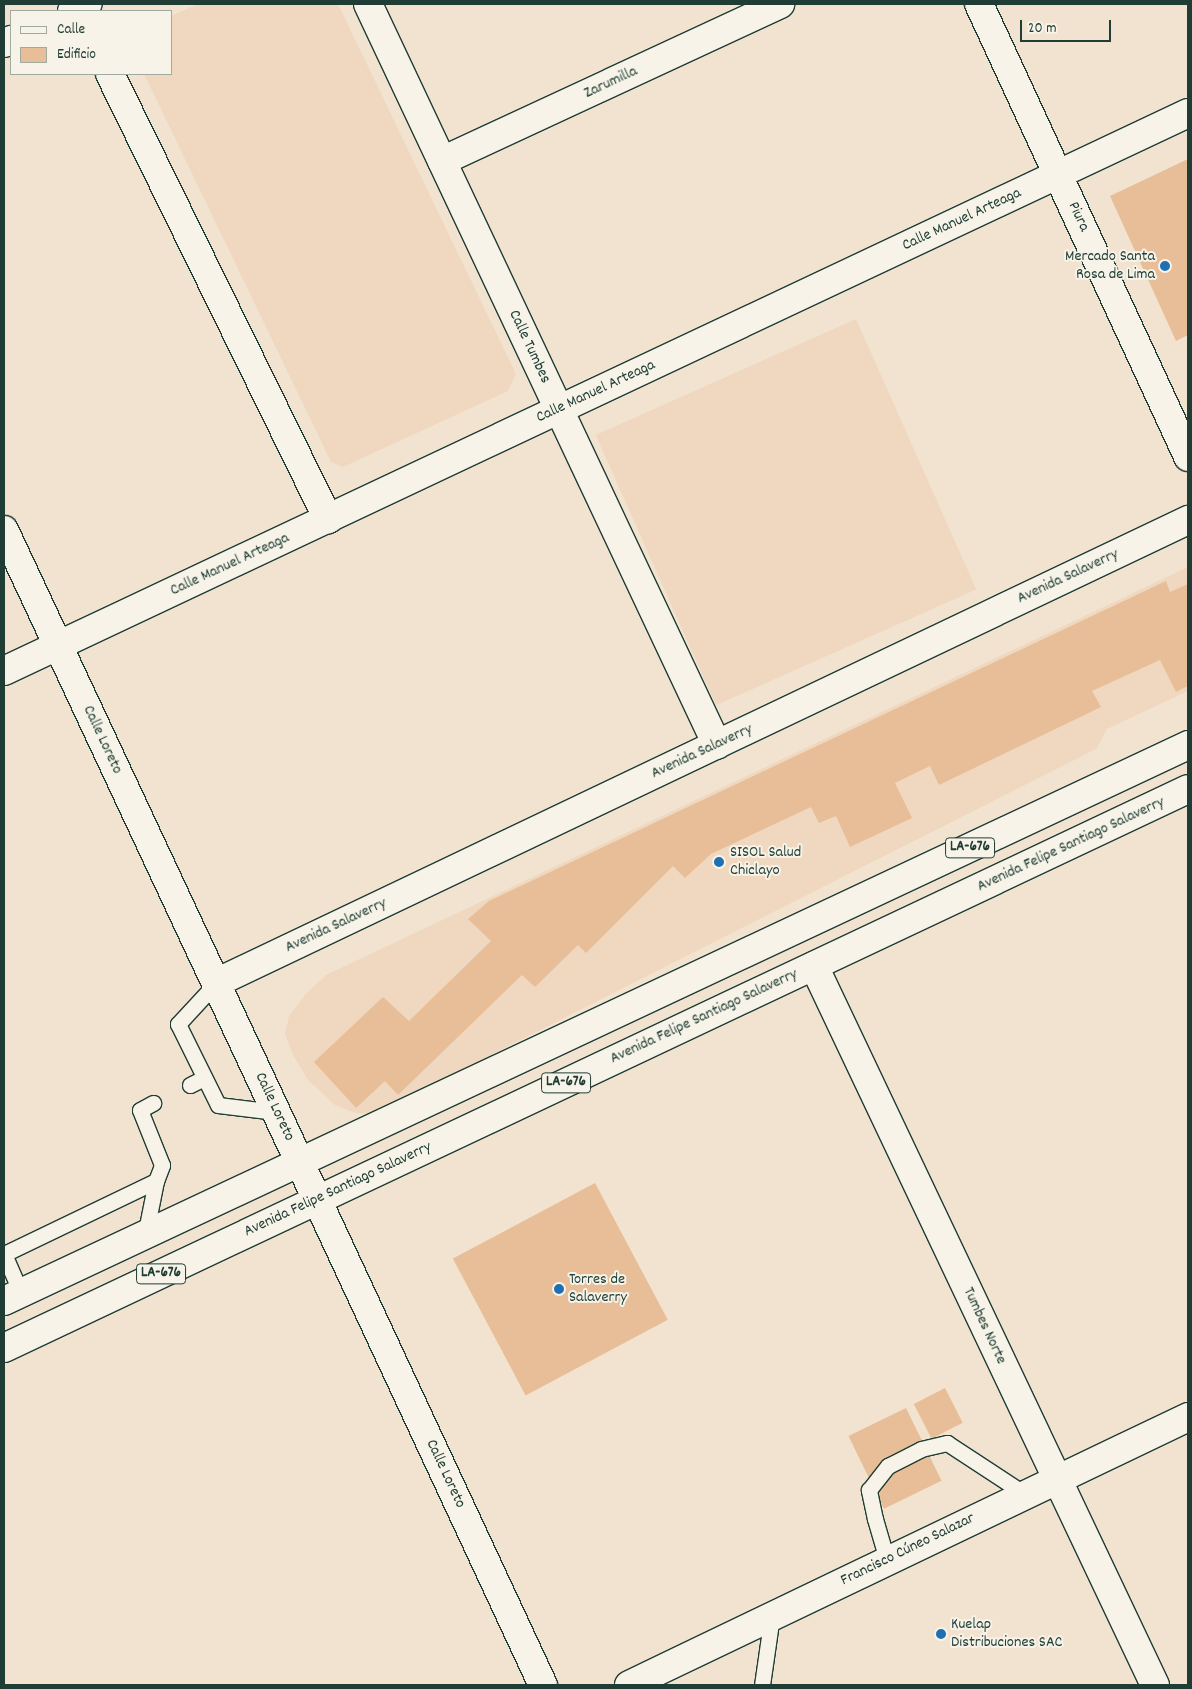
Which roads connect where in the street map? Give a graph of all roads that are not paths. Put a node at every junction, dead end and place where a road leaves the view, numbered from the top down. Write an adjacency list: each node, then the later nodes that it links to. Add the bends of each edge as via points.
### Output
1 (368, 4): 6 (street, Calle Tumbes)
2 (780, 4): 6 (street, Zarumilla)
3 (980, 4): 7 (street, Piura)
4 (110, 75): 10 (street)
5 (1188, 113): 7 (street, Calle Manuel Arteaga)
6 (442, 161): 8 (street, Calle Tumbes)
7 (1058, 174): 8 (street, Calle Manuel Arteaga); 9 (street, Piura)
8 (559, 410): 10 (street, Calle Manuel Arteaga); 15 (street, Calle Tumbes)
9 (1188, 457)
10 (328, 519): 13 (street, Calle Manuel Arteaga)
11 (1188, 520): 15 (street, Avenida Salaverry)
12 (4, 530): 13 (street, Calle Loreto)
13 (58, 646): 14 (street, Calle Manuel Arteaga); 19 (street, Calle Loreto)
14 (4, 671)
15 (717, 745): 19 (street, Avenida Salaverry)
16 (1188, 745): 24 (street, LA-676)
17 (1188, 789): 18 (street, Avenida Felipe Santiago Salaverry / LA-676)
18 (814, 966): 26 (street, Avenida Felipe Santiago Salaverry / LA-676); 32 (street, Tumbes Norte)
19 (216, 983): 20 (lane, via 178,1024); 23 (street, Calle Loreto)
20 (204, 1078): 21 (lane); 23 (lane, via 218,1105)
21 (190, 1085)
22 (153, 1103): 25 (lane, via 140,1110 162,1165)
23 (276, 1112): 24 (street, Calle Loreto)
24 (300, 1164): 26 (street, Calle Loreto); 27 (street, LA-676)
25 (156, 1181): 27 (lane); 28 (lane)
26 (318, 1200): 30 (street, Avenida Felipe Santiago Salaverry / LA-676); 36 (street, Calle Loreto)
27 (144, 1236): 29 (street, LA-676)
28 (4, 1254): 29 (lane)
29 (12, 1297)
30 (4, 1348)
31 (1188, 1417): 32 (street, Francisco Cúneo Salazar)
32 (1057, 1479): 33 (street, Francisco Cúneo Salazar); 39 (street, Tumbes Norte)
33 (1025, 1494): 34 (street, Francisco Cúneo Salazar); 34 (lane, via 947,1443 920,1449 888,1466 869,1490)
34 (887, 1560): 35 (street, Francisco Cúneo Salazar)
35 (772, 1616): 37 (street, Francisco Cúneo Salazar); 38 (lane)
36 (543, 1685)
37 (631, 1685)
38 (762, 1685)
39 (1155, 1685)

